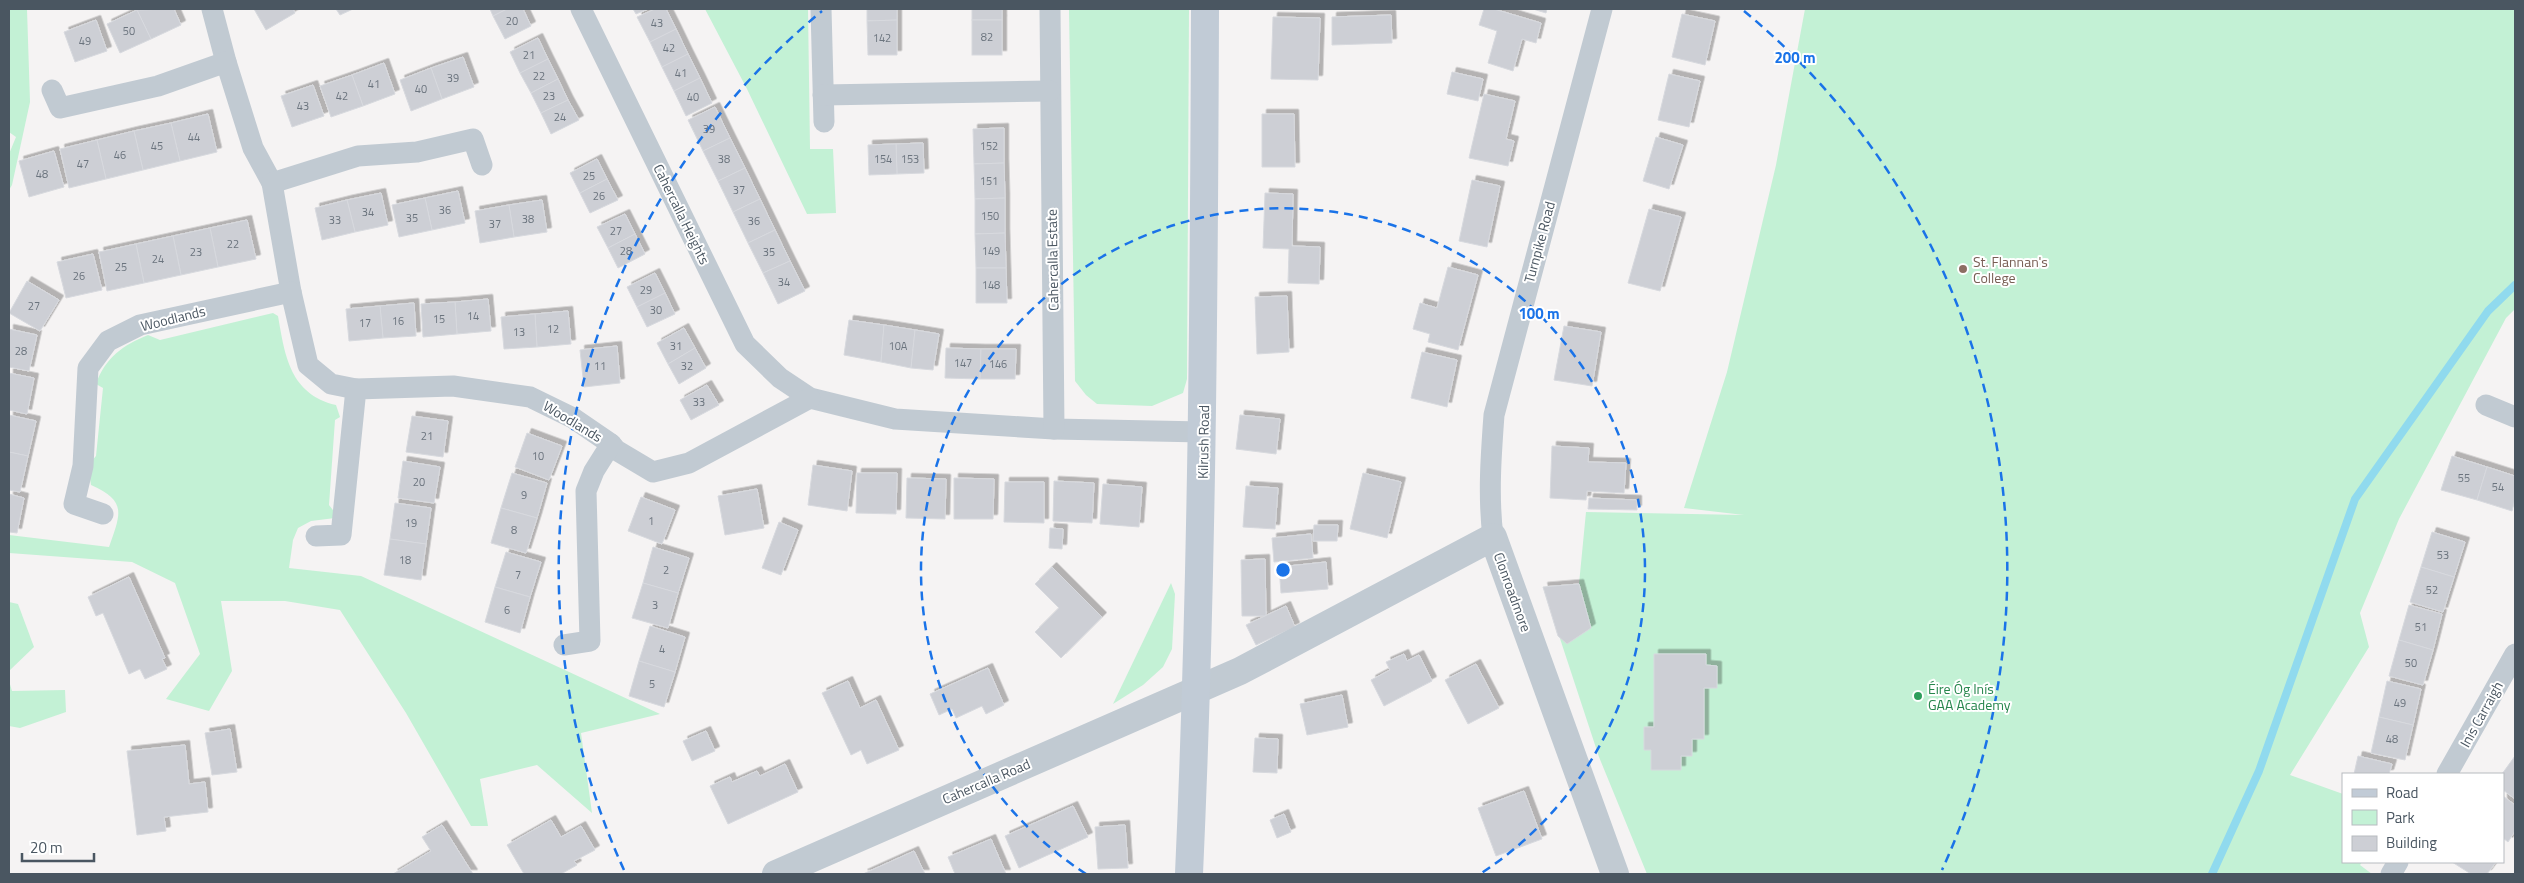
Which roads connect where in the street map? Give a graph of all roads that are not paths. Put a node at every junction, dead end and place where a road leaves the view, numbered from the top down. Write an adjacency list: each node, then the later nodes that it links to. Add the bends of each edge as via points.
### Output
1 (212, 9): 7 (street, Woodlands)
2 (580, 9): 16 (street, Cahercalla Heights, via 746,344 780,378)
3 (821, 9): 10 (street)
4 (1050, 9): 9 (street, Cahercalla Estate)
5 (1205, 9): 20 (main road, Kilrush Road)
6 (1602, 9): 24 (street, Turnpike Road, via 1494,415 1489,489)
7 (226, 62): 8 (street, via 158,86 60,108); 13 (street, Woodlands, via 253,148)
8 (52, 90)
9 (1050, 91): 10 (street); 19 (street, Cahercalla Estate)
10 (823, 95): 11 (street)
11 (824, 122)
12 (482, 165): 13 (street, via 473,139 417,152 358,156)
13 (272, 183): 14 (street, Woodlands)
14 (291, 292): 15 (street, Woodlands, via 308,365 331,384); 22 (street, Woodlands, via 140,325 108,341 88,368 83,466 74,504)
15 (356, 388): 21 (street, Woodlands, via 452,386 530,397 573,418); 23 (street, via 341,535)
16 (810, 398): 19 (street, via 895,419); 21 (street, Woodlands, via 689,463 653,472)
17 (2486, 405): 18 (street)
18 (2515, 417)
19 (1054, 429): 20 (street)
20 (1203, 432): 27 (main road, Kilrush Road)
21 (611, 444): 25 (street, Woodlands, via 594,471 586,492 590,641)
22 (103, 514)
23 (316, 536)
24 (1493, 537): 27 (street, Clonroadmore); 32 (street, Clonroadmore)
25 (564, 644)
26 (2515, 654): 28 (street, Inis Carraigh)
27 (1198, 690): 30 (street, Cahercalla Road); 31 (main road, Kilrush Road)
28 (2448, 773)
29 (2397, 863): 33 (street)
30 (776, 874)
31 (1189, 874)
32 (1615, 874)
33 (2391, 874)

